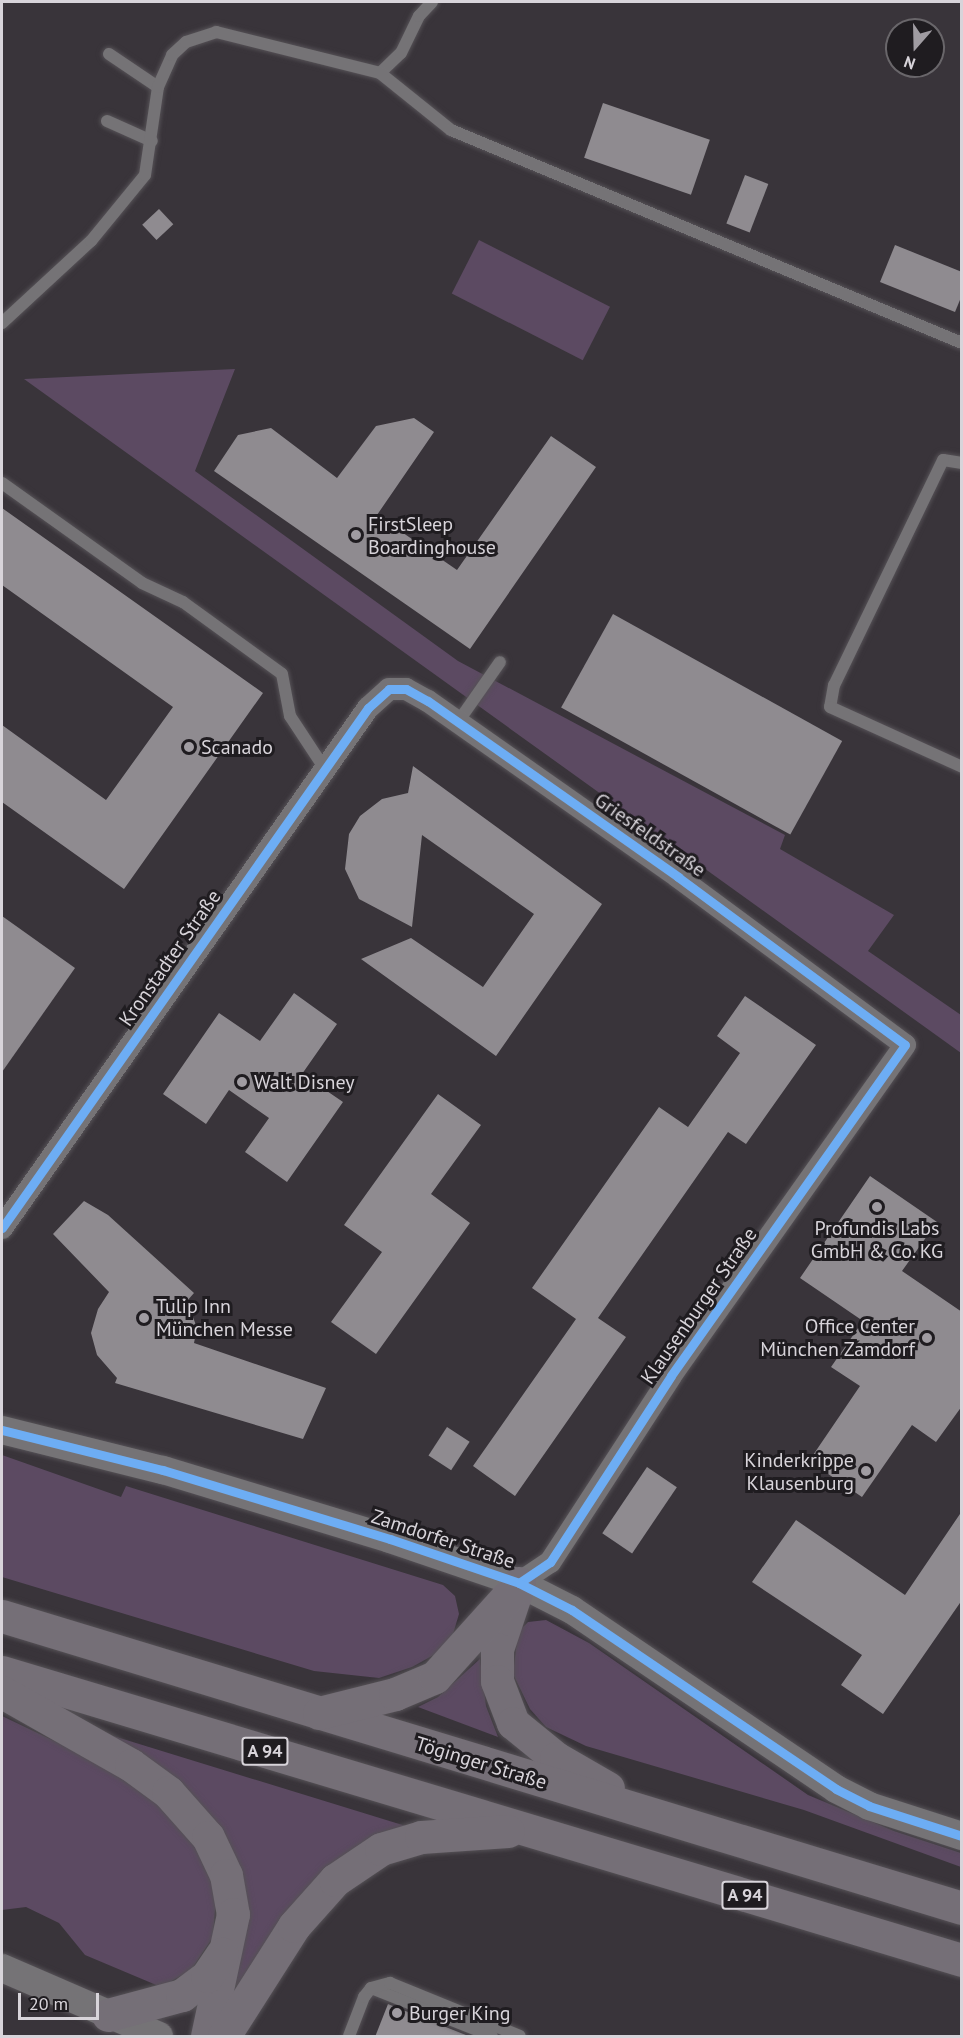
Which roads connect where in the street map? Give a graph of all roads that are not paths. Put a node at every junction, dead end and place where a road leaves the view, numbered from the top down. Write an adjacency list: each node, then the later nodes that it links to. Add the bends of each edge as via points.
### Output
1 (432, 2): 3 (lane, via 419,16 401,53)
2 (109, 54): 4 (lane)
3 (380, 73): 4 (lane, via 216,32 186,42 172,55); 8 (lane, via 451,130)
4 (158, 87): 6 (lane)
5 (106, 121): 6 (lane)
6 (152, 141): 7 (lane, via 144,175 115,213)
7 (2, 323)
8 (962, 343)
9 (962, 463): 14 (lane, via 943,460 834,685 830,707)
10 (2, 483): 15 (lane, via 142,583 183,602 282,674 290,716)
11 (500, 662): 13 (lane)
12 (368, 708): 13 (street, Griesfeldstraße, via 389,689 406,689); 15 (street, Kronstadter Straße)
13 (459, 722): 16 (street, Griesfeldstraße)
14 (962, 767)
15 (325, 769): 17 (street, Kronstadter Straße)
16 (905, 1045): 19 (street, Klausenburger Straße, via 671,1376 550,1562)
17 (2, 1228)
18 (2, 1430): 19 (street, Zamdorfer Straße, via 163,1470)
19 (519, 1583): 23 (highway, via 435,1677 395,1694); 24 (highway, via 497,1649 497,1681 513,1723 556,1758); 26 (street, Zamdorfer Straße, via 572,1610 836,1789 869,1806)
20 (2, 1616): 23 (highway, Töginger Straße / A 94)
21 (2, 1672): 25 (highway, A 94)
22 (2, 1692): 28 (highway, via 131,1765 168,1792 208,1837 226,1875 231,1904)
23 (318, 1713): 24 (highway, Töginger Straße / A 94)
24 (656, 1816): 27 (highway, Töginger Straße / A 94)
25 (528, 1830): 29 (highway, A 94); 31 (highway, via 421,1837 381,1849 335,1880 294,1926)
26 (962, 1836)
27 (962, 1908)
28 (228, 1945): 33 (highway, via 207,1976 182,1995); 35 (highway, via 208,2019)
29 (962, 1960)
30 (2, 1968): 33 (street)
31 (260, 1980): 36 (highway); 37 (highway, via 252,2015)
32 (371, 1988): 38 (lane); 39 (lane); 40 (lane, via 390,1983)
33 (108, 2015): 34 (street)
34 (159, 2037)
35 (207, 2037)
36 (224, 2037)
37 (255, 2037)
38 (349, 2037)
39 (492, 2037)
40 (520, 2037)

